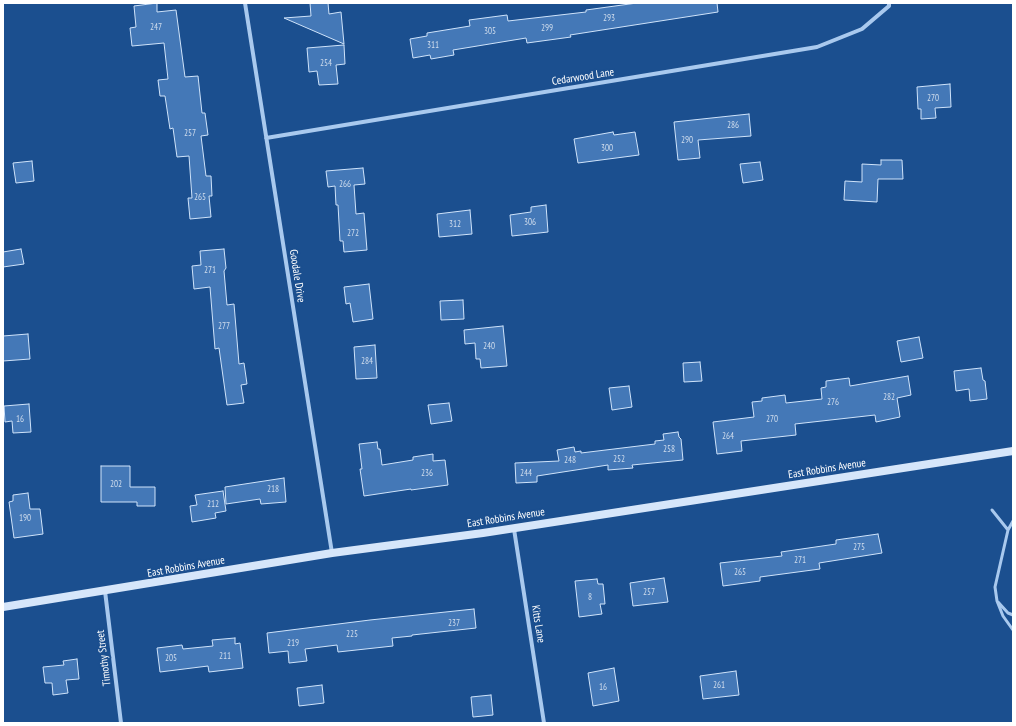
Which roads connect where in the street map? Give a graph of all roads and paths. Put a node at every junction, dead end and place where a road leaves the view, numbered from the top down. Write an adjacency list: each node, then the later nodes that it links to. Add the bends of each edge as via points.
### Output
1 (245, 3): 3 (street, Goodale Drive)
2 (889, 3): 3 (street, Cedarwood Lane, via 862,29 816,47)
3 (266, 138): 9 (street, Goodale Drive)
4 (1013, 451): 7 (main road, East Robbins Avenue)
5 (992, 510): 8 (lane)
6 (1013, 521): 8 (lane)
7 (514, 528): 9 (main road, East Robbins Avenue); 16 (street, Kitts Lane)
8 (1008, 530): 11 (lane, via 995,587)
9 (332, 553): 10 (main road, East Robbins Avenue)
10 (105, 591): 12 (main road, East Robbins Avenue); 15 (street, Timothy Street)
11 (996, 601): 13 (lane); 14 (lane)
12 (3, 608)
13 (1013, 615)
14 (1013, 630)
15 (120, 723)
16 (544, 723)

